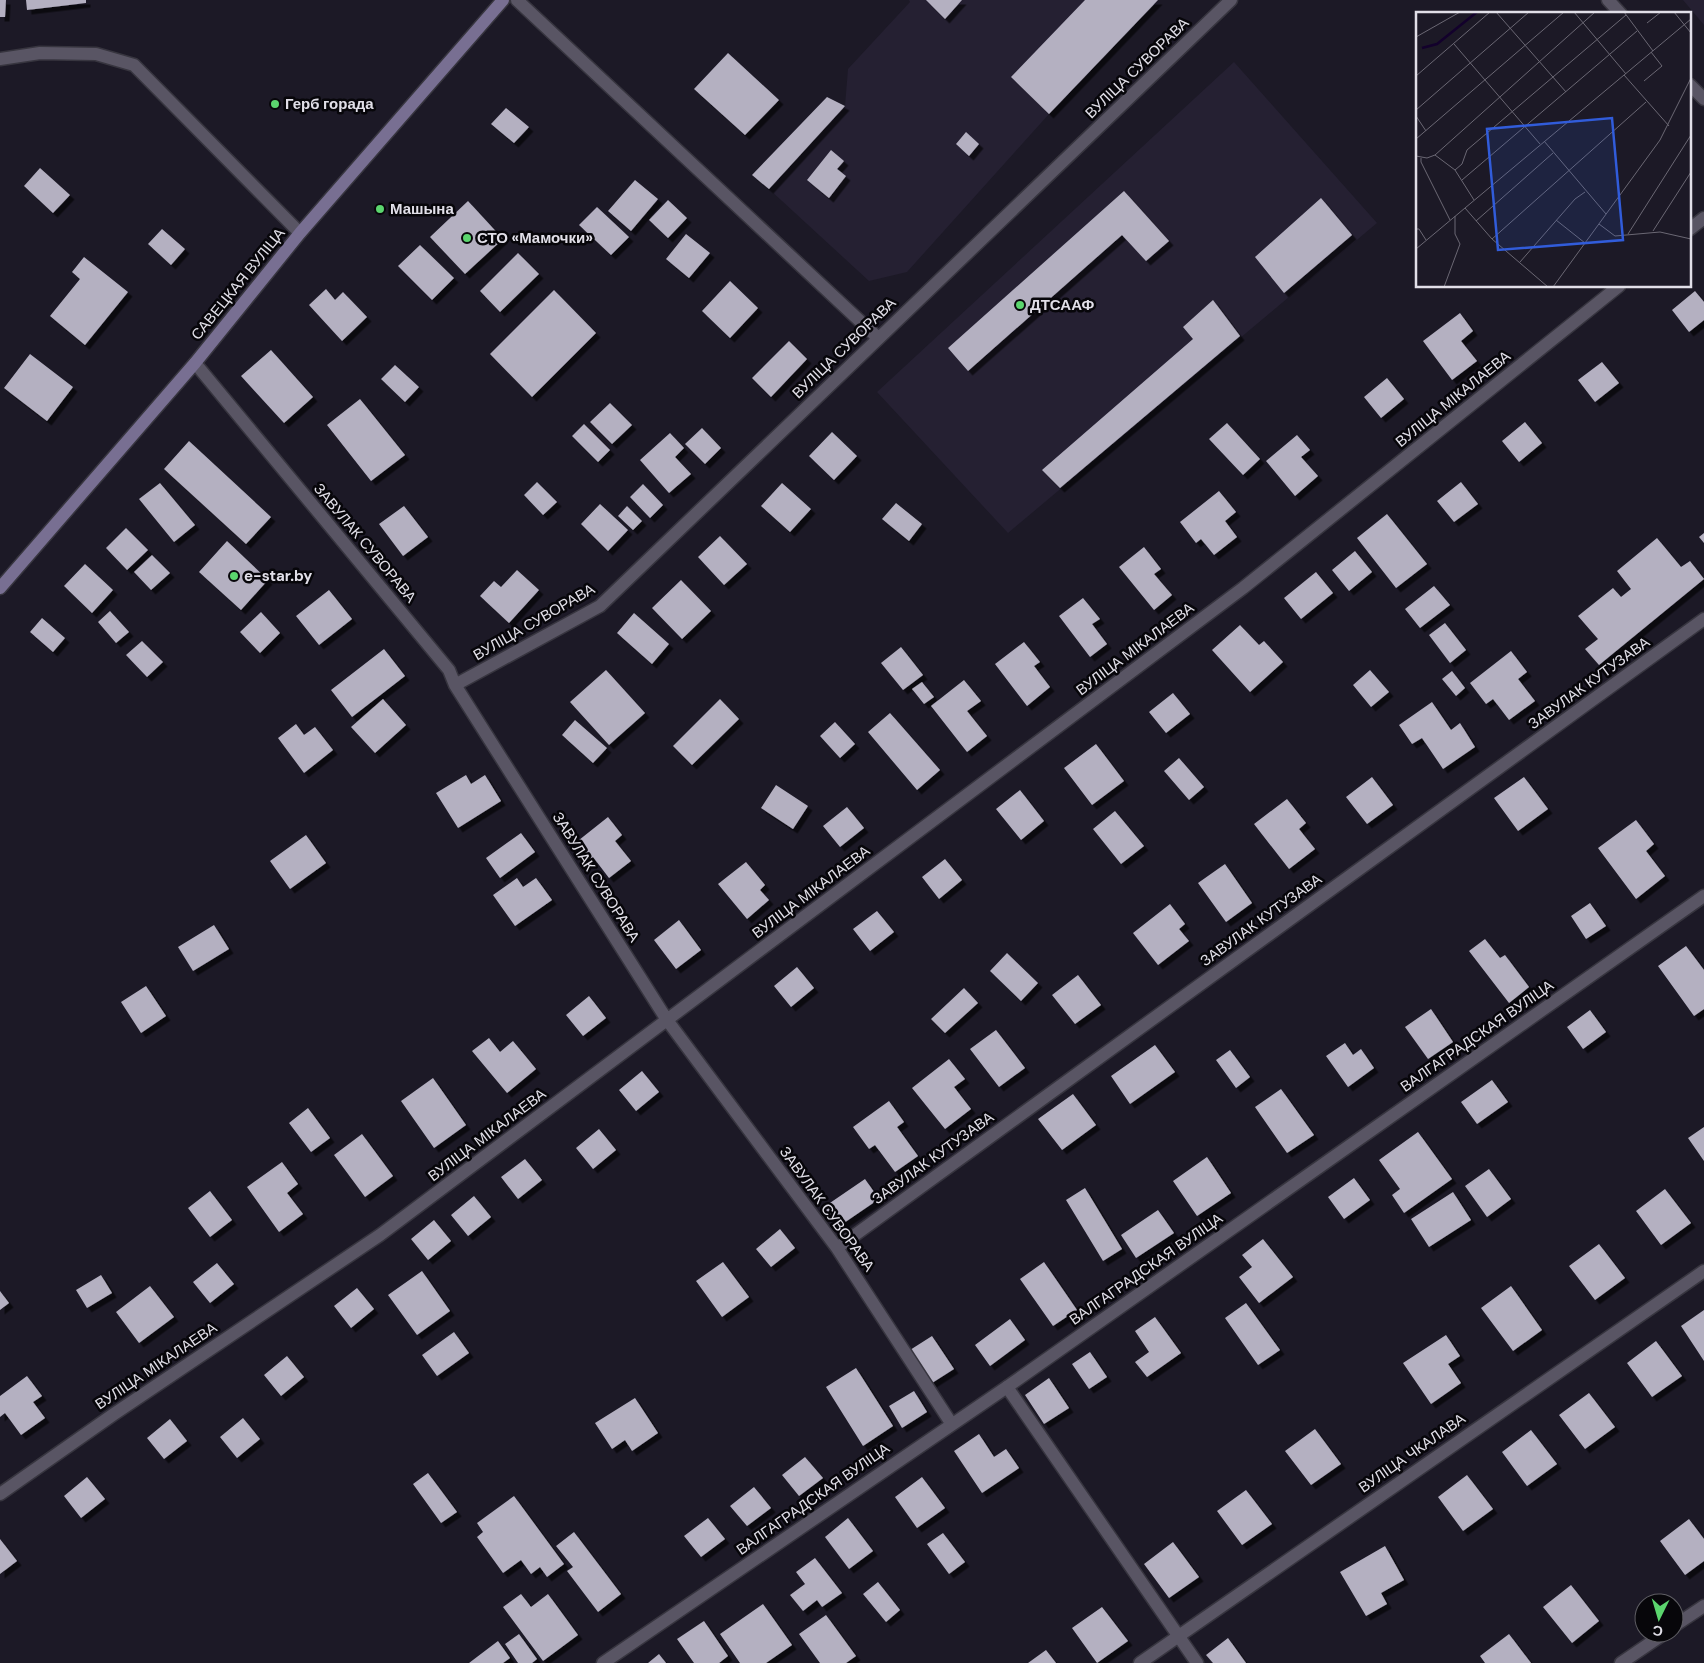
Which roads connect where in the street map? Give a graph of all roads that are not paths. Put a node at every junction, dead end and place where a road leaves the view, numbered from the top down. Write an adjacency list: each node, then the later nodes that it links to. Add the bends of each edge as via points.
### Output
1 (503, 0): 11 (main road, САВЕЦКАЯ ВУЛІЦА)
2 (517, 0): 13 (street)
3 (1230, 0): 13 (street, ВУЛІЦА СУВОРАВА)
4 (1608, 0): 5 (street)
5 (1619, 12)
6 (0, 59): 11 (street, via 40,53 96,54 134,65)
7 (1692, 87): 8 (street)
8 (1704, 99)
9 (1704, 218): 10 (street)
10 (1692, 227)
11 (300, 233): 14 (main road, САВЕЦКАЯ ВУЛІЦА)
12 (1617, 288): 19 (street, ВУЛІЦА МІКАЛАЕВА, via 1243,588)
13 (877, 338): 17 (street, ВУЛІЦА СУВОРАВА, via 600,606)
14 (195, 363): 15 (main road, САВЕЦКАЯ ВУЛІЦА); 17 (street, ЗАВУЛАК СУВОРАВА, via 442,662)
15 (0, 588)
16 (1704, 619): 20 (street, ЗАВУЛАК КУТУЗАВА)
17 (455, 686): 19 (street, ЗАВУЛАК СУВОРАВА)
18 (1704, 896): 22 (street, ВАЛГАГРАДСКАЯ ВУЛІЦА)
19 (667, 1020): 20 (street, ЗАВУЛАК СУВОРАВА); 24 (street, ВУЛІЦА МІКАЛАЕВА, via 380,1235)
20 (838, 1248): 23 (street, ЗАВУЛАК СУВОРАВА)
21 (1704, 1271): 27 (street, ВУЛІЦА ЧКАЛАВА)
22 (1007, 1387): 23 (street, ВАЛГАГРАДСКАЯ ВУЛІЦА); 27 (street)
23 (951, 1423): 29 (street, ВАЛГАГРАДСКАЯ ВУЛІЦА)
24 (0, 1494)
25 (1704, 1606): 26 (street)
26 (1684, 1619)
27 (1177, 1636): 30 (street, ВУЛІЦА ЧКАЛАВА); 31 (street)
28 (1650, 1643): 32 (street)
29 (603, 1663)
30 (1140, 1663)
31 (1197, 1663)
32 (1621, 1663)

